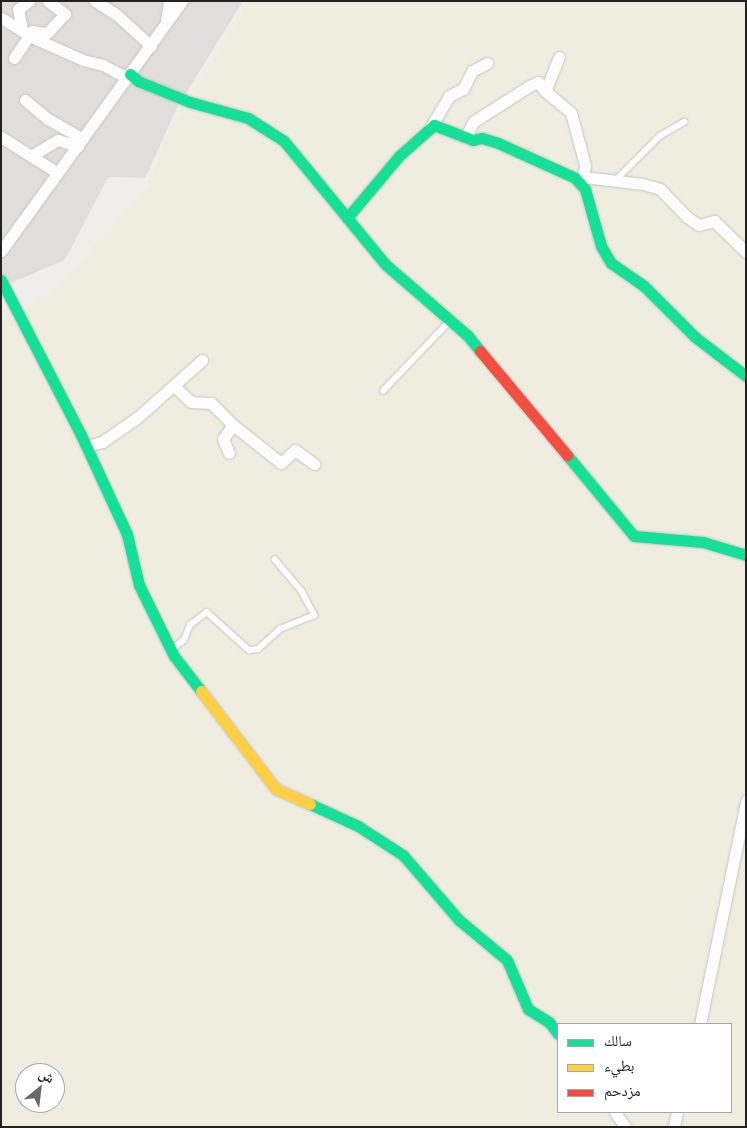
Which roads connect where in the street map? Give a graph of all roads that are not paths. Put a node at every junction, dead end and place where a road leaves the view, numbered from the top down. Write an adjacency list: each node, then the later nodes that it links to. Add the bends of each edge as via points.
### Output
1 (29, 1): 8 (street, via 18,9)
2 (48, 1): 9 (street, via 65,14)
3 (95, 1): 10 (street, via 117,15)
4 (169, 1): 7 (street)
5 (182, 1): 7 (street)
6 (1, 18): 8 (street)
7 (165, 27): 10 (street)
8 (25, 32): 9 (street, via 38,30); 11 (street); 13 (street)
9 (47, 33): 11 (street)
10 (151, 46): 15 (street)
11 (60, 50): 15 (street)
12 (559, 57): 16 (street)
13 (14, 58)
14 (487, 63): 19 (street, via 472,71 462,89 449,96)
15 (129, 76): 22 (street); 27 (street, via 190,102 248,118 284,141)
16 (544, 91): 20 (street, via 538,82 529,86 473,122); 25 (street, via 571,113 584,165)
17 (25, 100): 22 (street)
18 (684, 122): 26 (lane, via 660,136)
19 (430, 128): 20 (street, via 434,126); 27 (street, via 399,156)
20 (466, 136): 25 (street, via 498,143)
21 (1, 137): 23 (street)
22 (80, 142): 23 (street, via 58,140); 24 (street)
23 (31, 156): 24 (street)
24 (58, 173): 28 (street)
25 (583, 181): 26 (street); 33 (street, via 601,246 611,263 644,286 695,337)
26 (614, 182): 29 (street, via 644,184 660,189 687,217 700,224 714,221)
27 (347, 218): 31 (street, via 385,264)
28 (1, 251)
29 (746, 252)
30 (1, 280): 37 (street)
31 (450, 320): 35 (lane); 40 (street, via 468,336 634,536 704,542)
32 (202, 360): 34 (street)
33 (746, 376)
34 (175, 387): 36 (street, via 190,402 211,403); 37 (street, via 116,433)
35 (383, 391)
36 (233, 425): 38 (street, via 223,439); 39 (street, via 281,463 295,450)
37 (86, 446): 42 (street, via 127,534 139,585)
38 (229, 454)
39 (314, 464)
40 (746, 555)
41 (275, 560): 42 (lane, via 306,599 314,615 280,629 258,649 249,650 207,612 190,625 184,640)
42 (171, 650): 45 (street, via 276,789 358,826 403,855 459,920 507,960 528,1009 549,1022)
43 (746, 801): 44 (street)
44 (700, 1023)
45 (557, 1033)
46 (615, 1113): 48 (street)
47 (678, 1113): 49 (street)
48 (625, 1127)
49 (674, 1127)

